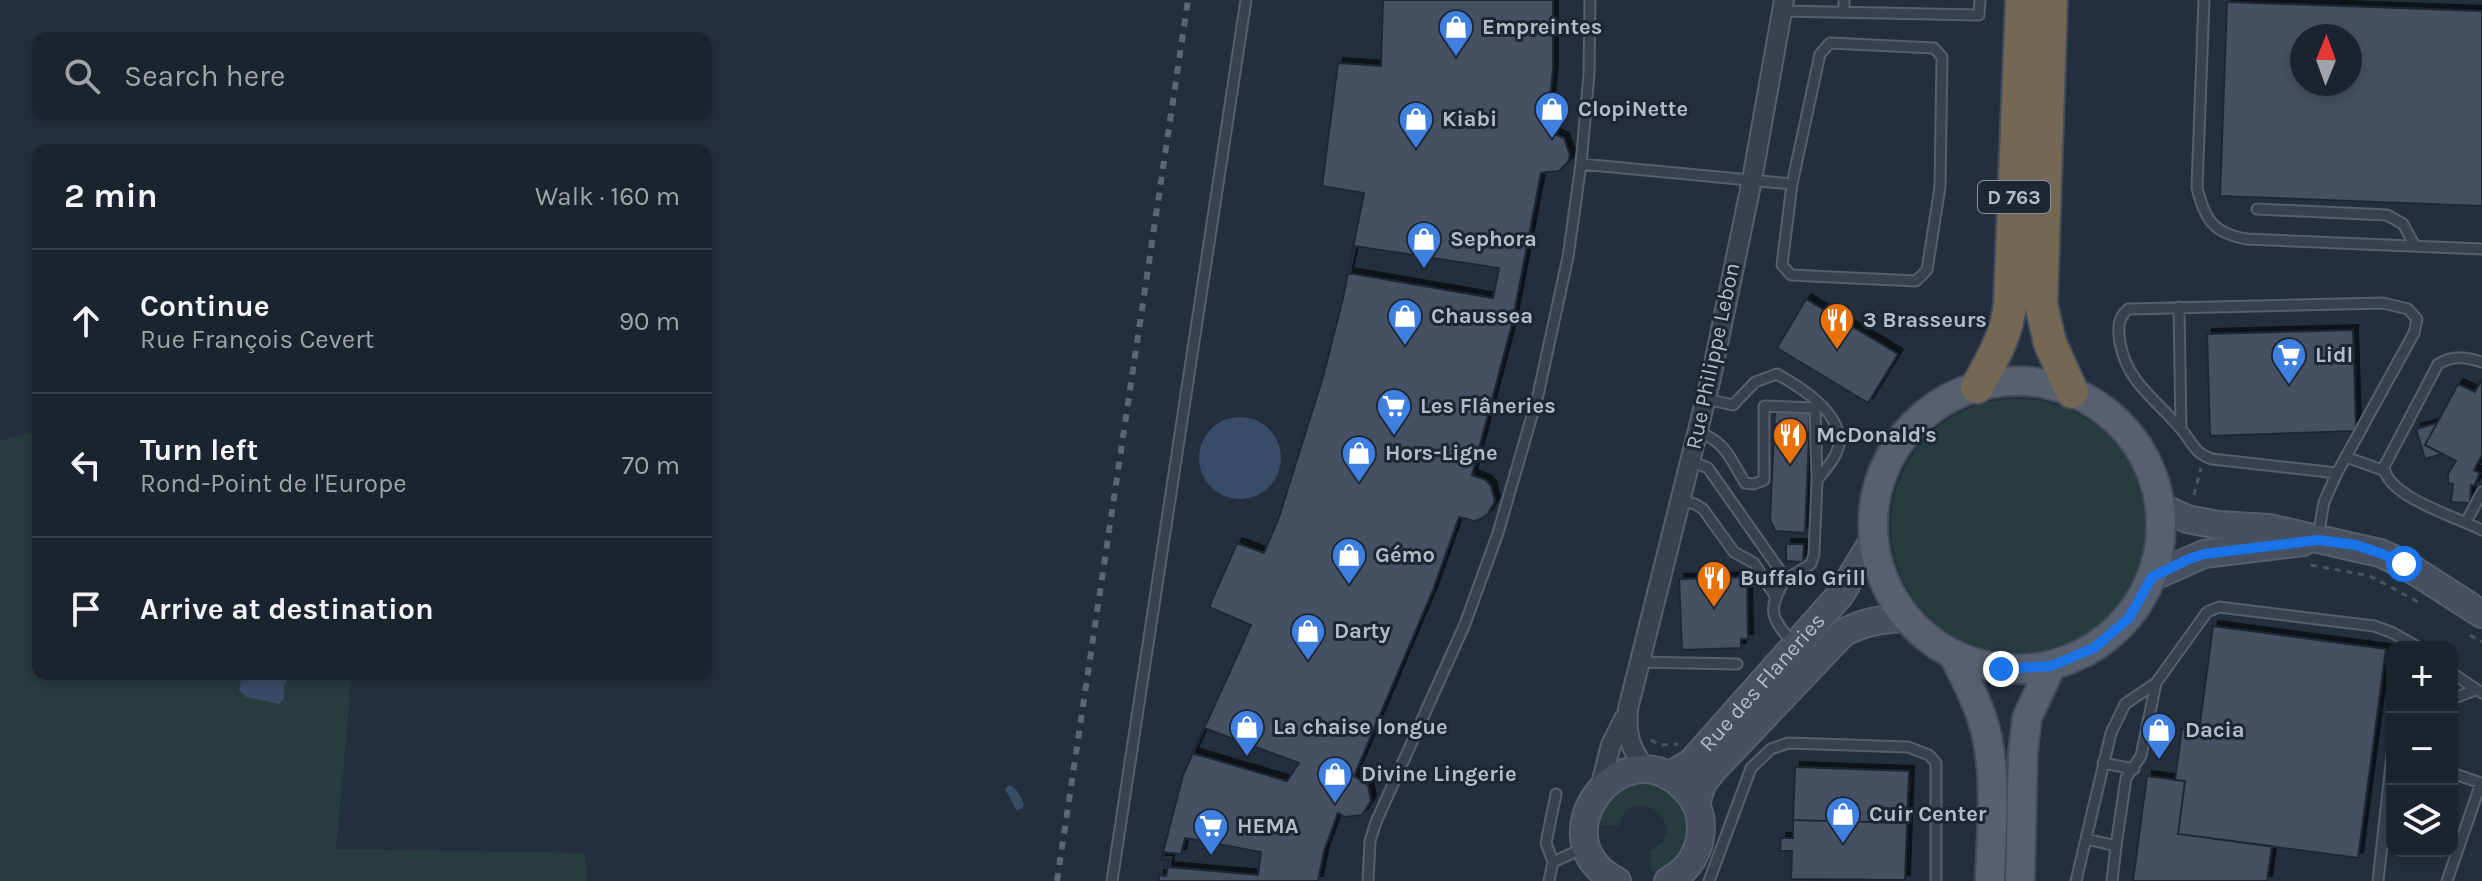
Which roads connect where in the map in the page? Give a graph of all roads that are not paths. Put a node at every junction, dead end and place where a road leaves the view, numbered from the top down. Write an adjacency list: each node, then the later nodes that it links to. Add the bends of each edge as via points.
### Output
1 (1246, 0): 68 (lane)
2 (1590, 0): 10 (lane)
3 (1844, 0): 9 (lane)
4 (1980, 0): 9 (lane, via 1979,15)
5 (2022, 0): 20 (highway, D 763, via 2010,305 2000,346)
6 (2051, 0): 21 (highway, D 763, via 2041,304 2050,343)
7 (2204, 0): 14 (lane, via 2197,188 2204,213 2216,228 2247,239)
8 (1783, 5): 9 (lane); 11 (street, Rue Philippe Lebon)
9 (1844, 12)
10 (1581, 164): 11 (lane); 69 (lane, via 1558,304 1509,498 1465,624 1376,822)
11 (1752, 180): 12 (lane); 22 (street, Rue Philippe Lebon)
12 (1792, 184): 12 (lane, via 1782,265 1791,275 1916,281 1927,270 1940,187 1942,57 1934,48 1830,43 1820,54)
13 (2257, 209): 14 (lane, via 2387,215 2403,224)
14 (2415, 246): 15 (lane)
15 (2482, 249)
16 (2179, 307): 23 (lane); 23 (lane, via 2128,309 2117,326 2133,379); 25 (lane, via 2383,303 2408,309 2417,319 2414,333)
17 (2470, 358): 18 (lane); 19 (lane); 27 (lane, via 2449,357 2438,364)
18 (2482, 362)
19 (2482, 370)
20 (1977, 387): 21 (main road, via 2025,381); 36 (main road, via 1940,403 1909,429 1886,462 1874,501)
21 (2072, 392): 32 (main road, via 2105,411 2132,437 2151,470)
22 (1705, 399): 24 (street, Rue Philippe Lebon); 29 (lane, via 1733,405 1755,382 1777,374 1811,394 1833,421 1839,442)
23 (2181, 429): 28 (lane, via 2204,457)
24 (1697, 432): 26 (street, Rue Philippe Lebon); 29 (lane, via 1720,442 1745,483 1754,484 1764,480 1764,406 1815,408)
25 (2346, 457): 27 (lane); 28 (lane)
26 (1691, 461): 31 (street, Rue Philippe Lebon); 38 (lane, via 1708,468)
27 (2385, 471): 33 (lane, via 2396,488)
28 (2337, 473): 35 (lane, via 2324,502)
29 (1817, 480): 38 (lane, via 1811,564)
30 (2482, 492): 33 (lane)
31 (1681, 501): 39 (lane, via 1703,509 1734,552 1754,563); 45 (street, Rue Philippe Lebon)
32 (2161, 507): 35 (street, via 2187,519 2269,528); 37 (main road, via 2161,543)
33 (2466, 522): 34 (lane)
34 (2482, 530)
35 (2318, 540): 37 (street, via 2204,554); 41 (street, via 2356,545 2404,564)
36 (1873, 541): 40 (main road, via 1883,581); 43 (street, Rue des Flaneries, via 1840,595)
37 (2152, 577): 47 (main road, via 2129,618 2094,648)
38 (1786, 579): 39 (lane)
39 (1775, 596): 43 (lane, via 1777,625)
40 (1905, 618): 44 (main road); 61 (street, Rue des Flaneries, via 1878,619 1843,633 1713,770)
41 (2476, 624)
42 (2407, 641): 49 (lane, via 2374,626 2219,607 2207,612)
43 (1794, 644): 55 (street, Rue des Flaneries, via 1691,763)
44 (1954, 656): 47 (main road, via 2001,669); 57 (main road, via 1979,709)
45 (1640, 662): 46 (lane); 52 (street, Rue Philippe Lebon)
46 (1737, 664)
47 (2051, 666): 76 (main road, via 2026,728)
48 (2458, 677): 50 (lane)
49 (2156, 683): 53 (lane, via 2125,704); 54 (lane)
50 (2478, 692): 51 (lane)
51 (2458, 697)
52 (1628, 709): 55 (street, Rue Philippe Lebon, via 1626,733 1632,752); 59 (street, Rue Philippe Lebon)
53 (2103, 763): 54 (lane); 62 (lane)
54 (2134, 769): 64 (lane, via 2126,778)
55 (1658, 773): 59 (street, Rue des Flaneries, via 1630,771); 61 (street, via 1689,793)
56 (2458, 775): 80 (lane, via 2481,783)
57 (1993, 779): 74 (lane); 75 (main road)
58 (2389, 785): 79 (lane)
59 (1600, 788): 65 (street, via 1587,810)
60 (1556, 794): 66 (lane, via 1546,843)
61 (1696, 804): 63 (street)
62 (2087, 839): 64 (lane); 77 (lane)
63 (1712, 843): 71 (street); 72 (lane); 73 (lane, via 1751,768 1771,749 1788,743 1908,747 1936,763)
64 (2116, 846): 78 (lane)
65 (1587, 847): 66 (lane); 67 (street)
66 (1553, 862): 70 (lane)
67 (1604, 875)
68 (1112, 881)
69 (1368, 881)
70 (1549, 881)
71 (1668, 881)
72 (1709, 881)
73 (1936, 881)
74 (1980, 881)
75 (1990, 881)
76 (2020, 881)
77 (2076, 881)
78 (2112, 881)
79 (2378, 881)
80 (2447, 881)

